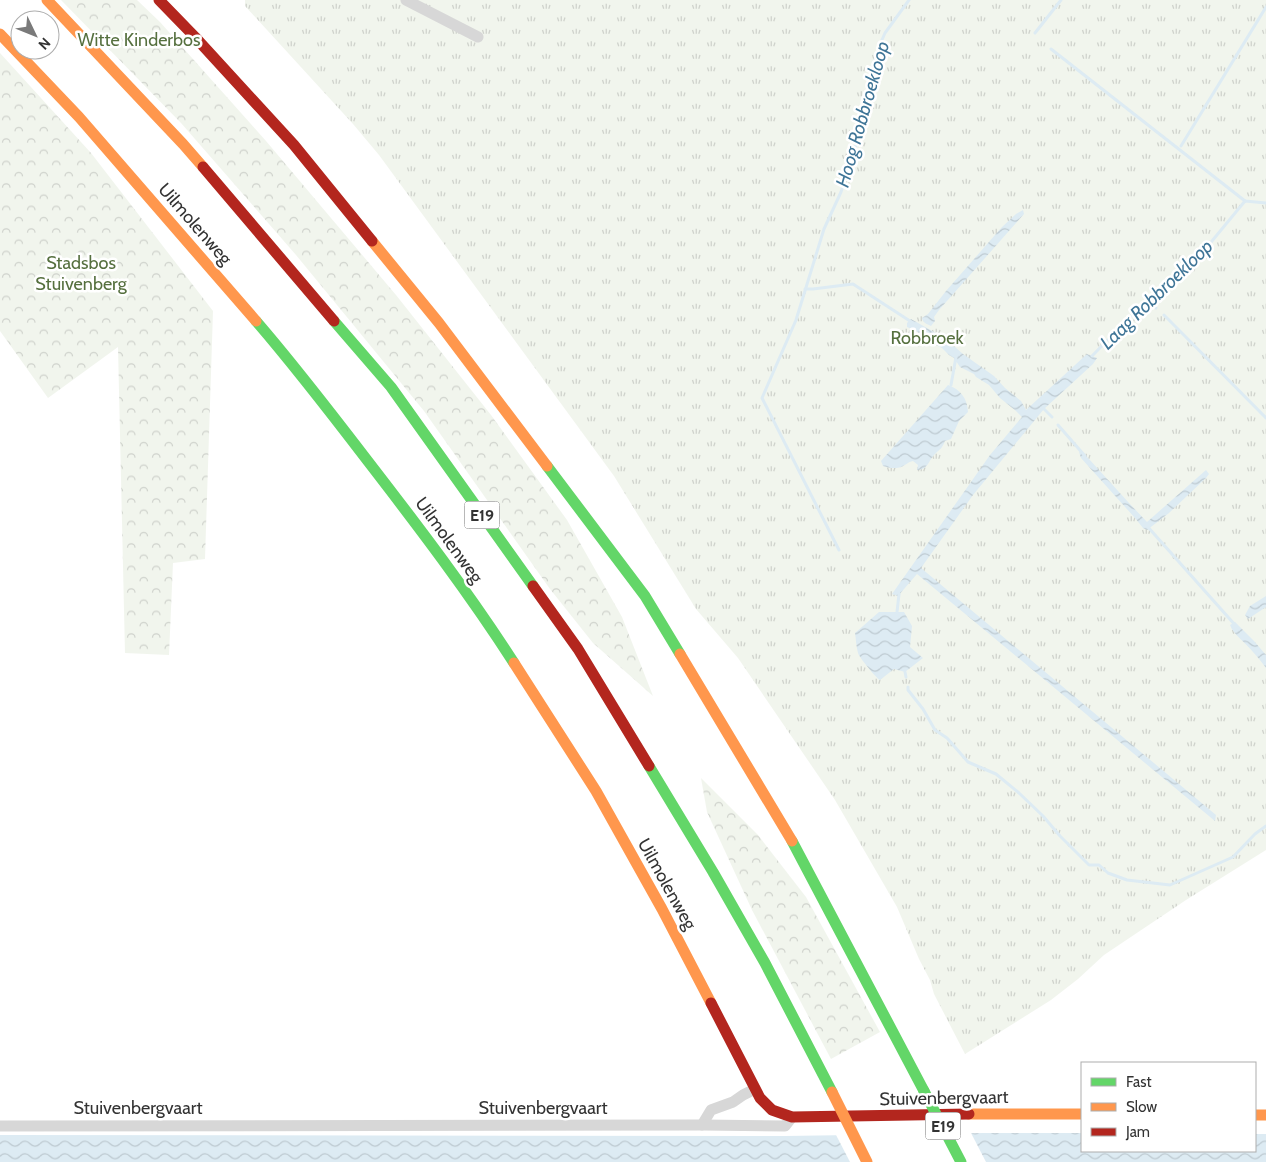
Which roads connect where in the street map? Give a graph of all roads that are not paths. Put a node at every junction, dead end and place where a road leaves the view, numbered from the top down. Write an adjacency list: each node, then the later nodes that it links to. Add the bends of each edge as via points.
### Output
1 (47, 0): 11 (main road, E19, bridge, via 183,144 391,387 578,649 765,963)
2 (159, 0): 12 (main road, E19, bridge, via 294,145 439,323 645,596 800,854)
3 (406, 0): 5 (street)
4 (0, 34): 6 (main road, Uilmolenweg, via 79,117 258,323 426,536 498,638 596,792 662,908)
5 (478, 37)
6 (755, 1089): 8 (main road, Uilmolenweg, via 772,1110); 9 (street, via 734,1102 711,1110)
7 (1081, 1114): 8 (main road, Stuivenbergvaart)
8 (792, 1117): 9 (street, Stuivenbergvaart, via 784,1126)
9 (702, 1125): 10 (street, Stuivenbergvaart)
10 (0, 1126)
11 (867, 1162)
12 (962, 1162)

